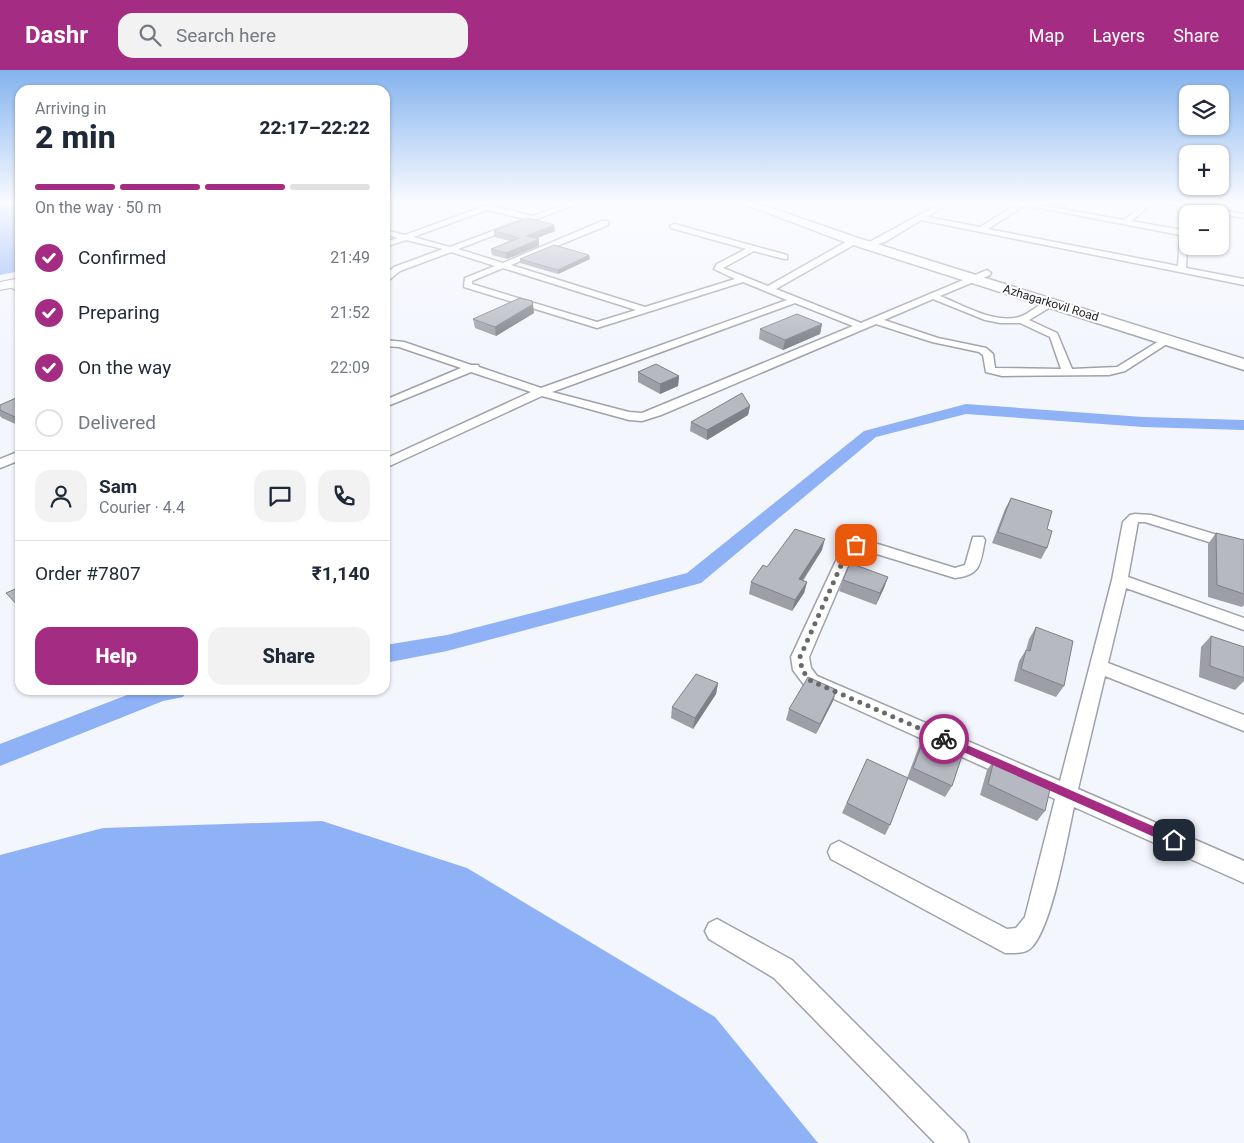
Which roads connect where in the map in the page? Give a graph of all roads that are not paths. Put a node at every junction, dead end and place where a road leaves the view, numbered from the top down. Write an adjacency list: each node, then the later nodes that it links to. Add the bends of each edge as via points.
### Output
1 (442, 252): 14 (street, via 397,269)
2 (460, 252): 12 (street)
3 (534, 252): 12 (street)
4 (747, 252): 16 (street, via 718,268)
5 (768, 252): 11 (street)
6 (834, 252): 18 (street)
7 (894, 252): 15 (main road, Azhagarkovil Road)
8 (915, 252): 15 (main road, Azhagarkovil Road)
9 (1092, 252): 13 (street)
10 (1184, 255): 13 (street)
11 (784, 257)
12 (502, 265): 22 (street); 22 (street, via 468,280 466,285 591,324 603,324)
13 (1182, 270): 17 (street)
14 (390, 275)
15 (981, 276): 19 (street); 21 (main road, Azhagarkovil Road); 28 (main road, Azhagarkovil Road)
16 (743, 279): 18 (street); 22 (street)
17 (1244, 282)
18 (769, 289): 20 (street)
19 (934, 297): 23 (street, via 990,318); 24 (street)
20 (795, 300): 25 (street); 32 (street)
21 (1051, 303): 23 (street); 26 (main road, Azhagarkovil Road)
22 (646, 310)
23 (1021, 320): 31 (street, via 1054,335)
24 (877, 321): 25 (street); 31 (street, via 936,340 982,350 988,354 987,365 992,372)
25 (863, 327): 32 (street, via 642,417)
26 (1168, 340): 29 (main road, Azhagarkovil Road); 31 (street, via 1121,369)
27 (390, 343): 30 (street)
28 (1244, 351)
29 (1244, 365)
30 (474, 367): 32 (street); 33 (street)
31 (1068, 373)
32 (541, 392): 35 (street)
33 (390, 402)
34 (15, 457): 36 (street)
35 (390, 462)
36 (0, 464)
37 (978, 540): 43 (street, via 972,567 955,573 856,545 847,552 800,657 802,670 811,681)
38 (1244, 548): 39 (street, via 1161,521 1135,518 1130,522)
39 (1120, 580): 40 (street); 41 (street)
40 (1244, 624)
41 (1100, 667): 42 (street); 43 (street)
42 (1244, 723)
43 (1069, 793): 44 (street, via 1036,923 1022,940 1005,941); 45 (street)
44 (839, 852)
45 (1244, 872)
46 (717, 931): 47 (street, via 783,969)
47 (955, 1143)

